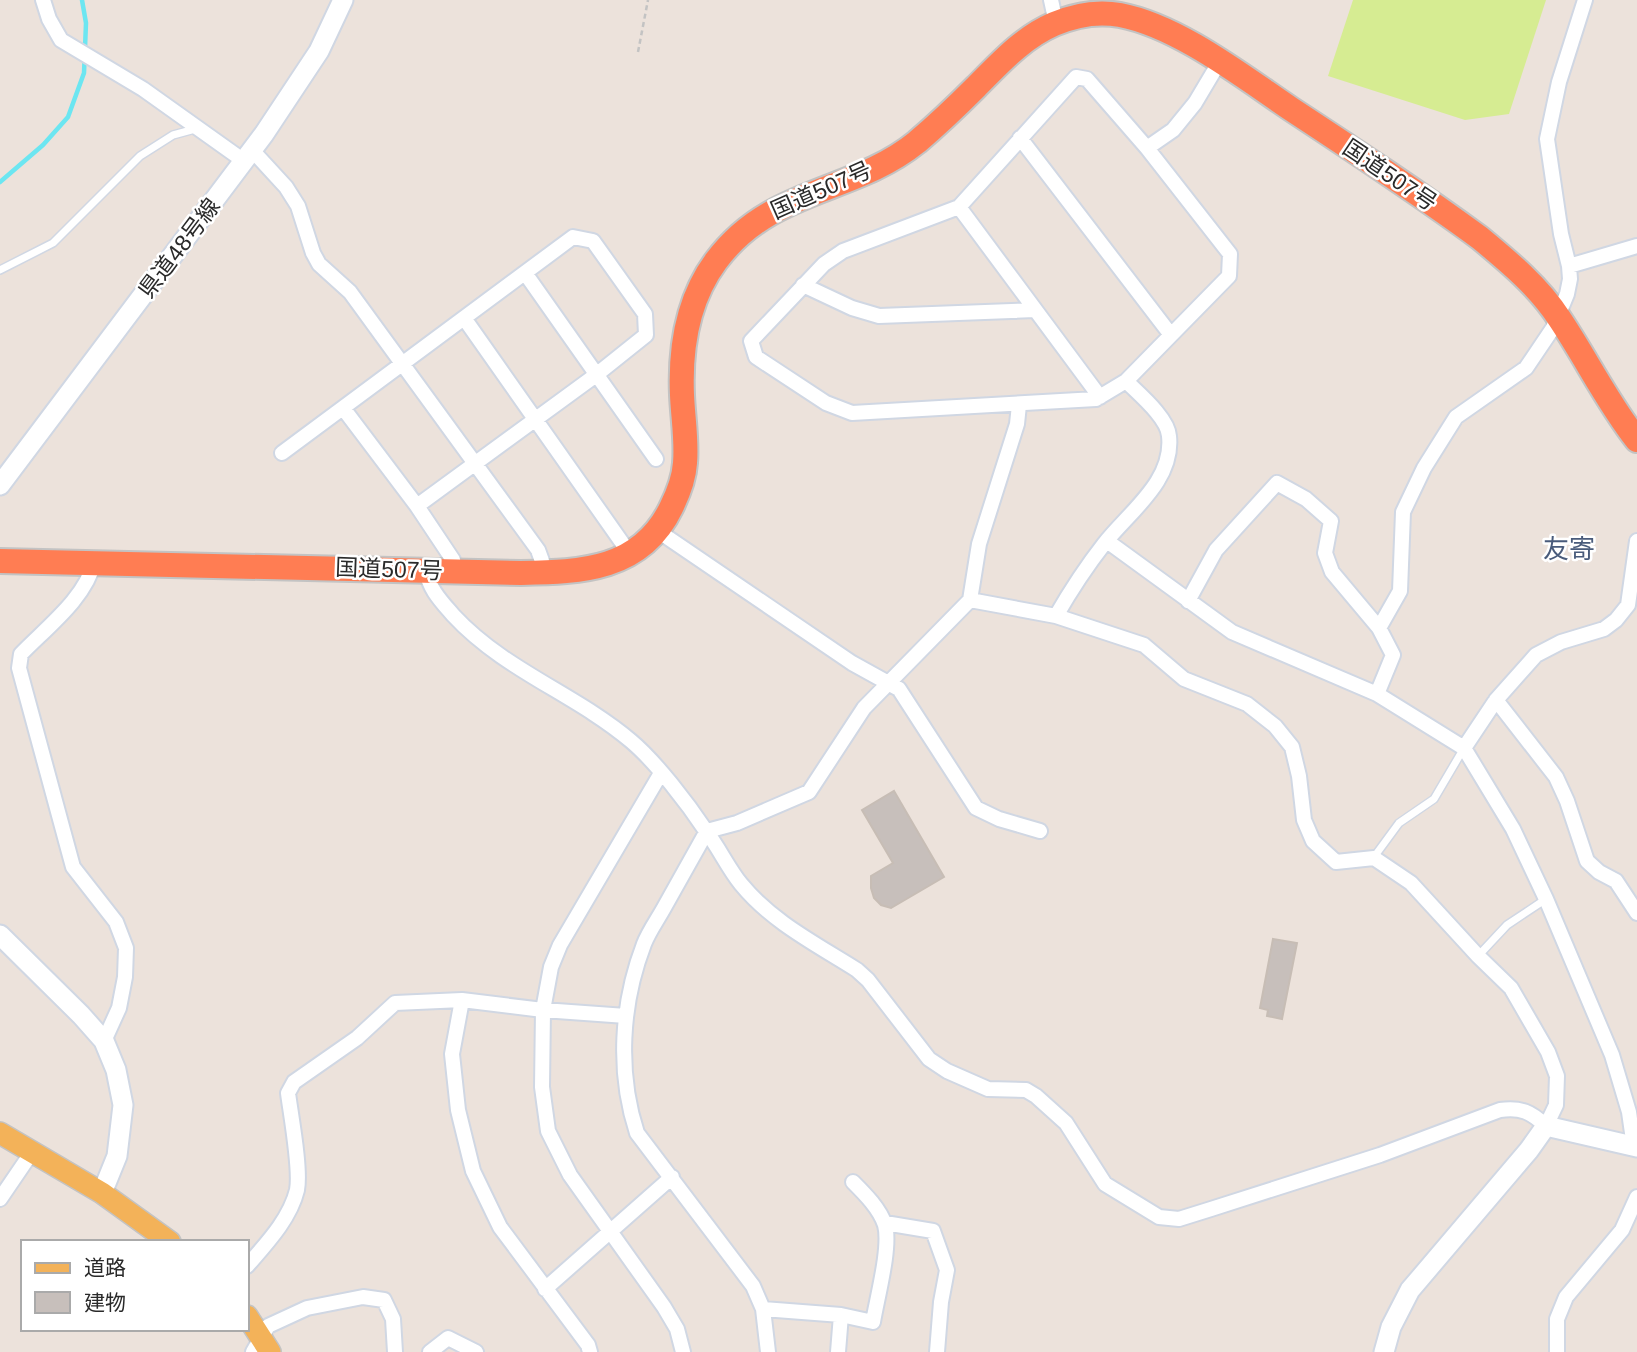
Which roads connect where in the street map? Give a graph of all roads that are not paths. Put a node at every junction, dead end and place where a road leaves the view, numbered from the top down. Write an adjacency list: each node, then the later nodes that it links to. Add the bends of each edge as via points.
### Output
1 (43, 0): 6 (street, via 61,40)
2 (343, 0): 9 (street, 県道48号線, via 318,51)
3 (1585, 0): 12 (street, via 1547,139)
4 (1054, 11): 5 (highway, 国道507号, via 1121,15 1166,32); 33 (highway, 国道507号, via 912,146 860,174 773,210 742,233 716,261 696,295 684,337 685,462 676,498)
5 (1220, 61): 8 (street, via 1173,130); 17 (highway, 国道507号, via 1480,238 1512,264)
6 (200, 128): 9 (street); 13 (lane, via 173,135 140,156 52,243)
7 (1020, 138): 8 (street, via 1076,77 1087,79); 10 (street); 19 (street)
8 (1147, 148): 19 (street, via 1230,254 1229,276)
9 (248, 155): 20 (street, via 286,187 298,206 319,264 349,292); 31 (street, 県道48号線)
10 (959, 207): 15 (street, via 843,251); 16 (street)
11 (1637, 246): 12 (street)
12 (1569, 266): 17 (street, via 1567,294)
13 (0, 271)
14 (525, 273): 18 (street); 21 (street); 21 (street, via 573,237 593,241 645,314 646,335)
15 (803, 285): 16 (street, via 879,316); 24 (street, via 751,341 755,357 826,403 852,413)
16 (1035, 310): 23 (street)
17 (1558, 316): 27 (highway, 国道507号); 46 (street, via 1525,368 1456,417 1424,468 1403,512 1399,591)
18 (464, 318): 20 (street); 26 (street)
19 (1171, 335): 22 (street)
20 (403, 363): 25 (street); 30 (street)
21 (596, 375): 26 (street); 29 (street)
22 (1126, 381): 23 (street); 34 (street, via 1156,411 1170,433 1167,464 1151,491)
23 (1100, 397): 24 (street)
24 (1018, 405): 43 (street, via 1017,424 979,544)
25 (343, 408): 28 (street); 32 (street)
26 (536, 419): 30 (street); 36 (street)
27 (1637, 440)
28 (282, 453)
29 (656, 459)
30 (476, 463): 32 (street); 41 (street, via 538,550)
31 (0, 485)
32 (417, 506): 40 (street)
33 (658, 531): 36 (highway, 国道507号); 47 (street, via 852,663)
34 (1107, 541): 44 (street); 45 (street)
35 (1637, 541): 42 (street)
36 (630, 554): 41 (highway, 国道507号, via 601,566)
37 (0, 561): 38 (highway, 国道507号)
38 (94, 562): 39 (highway, 国道507号); 62 (street, via 83,590 21,654 19,668 73,867 116,922 126,948 119,1008)
39 (426, 570): 40 (highway, 国道507号); 51 (street, via 437,597 484,645 595,715 632,742)
40 (456, 571): 41 (highway, 国道507号)
41 (541, 572)
42 (1635, 574): 49 (street, via 1628,605 1616,620 1536,655)
43 (970, 600): 45 (street); 47 (street)
44 (1188, 601): 46 (street, via 1216,550 1277,483 1306,499 1331,521 1325,553 1332,572); 48 (street, via 1232,632)
45 (1056, 616): 54 (street, via 1144,645 1184,679 1247,704 1292,747 1304,820 1313,841 1336,862)
46 (1379, 628): 48 (street, via 1393,655)
47 (888, 682): 52 (street, via 864,708 809,792); 53 (street, via 899,689 976,808)
48 (1377, 694): 50 (street)
49 (1496, 700): 50 (street); 56 (street, via 1556,777 1587,861 1616,881)
50 (1464, 748): 54 (lane, via 1434,799 1399,823); 55 (street, via 1513,829)
51 (661, 773): 52 (street); 60 (street, via 560,945)
52 (707, 831): 61 (street, via 645,942); 63 (street, via 742,885 776,919 868,980 929,1059 988,1089 1026,1090 1036,1096 1066,1123 1105,1184 1158,1217 1179,1219 1200,1213 1380,1155 1500,1110 1530,1112)
53 (1040, 831)
54 (1374, 858): 58 (street, via 1410,883)
55 (1546, 899): 58 (lane, via 1507,925); 65 (street, via 1612,1055)
56 (1637, 912)
57 (0, 935): 62 (street)
58 (1478, 956): 63 (street, via 1511,988 1548,1052 1557,1076 1556,1105)
59 (462, 1000): 60 (street); 75 (street, via 395,1003 357,1038 294,1082 288,1093 297,1188 271,1238); 76 (street, via 452,1054 458,1110 473,1171 500,1227)
60 (542, 1010): 61 (street); 73 (street, via 542,1087 548,1131 570,1175)
61 (626, 1016): 67 (street, via 628,1106 637,1133)
62 (104, 1041): 69 (street, via 123,1105 117,1156)
63 (1546, 1126): 65 (street); 89 (street, via 1410,1290)
64 (0, 1133): 66 (main road)
65 (1636, 1147)
66 (32, 1152): 69 (main road); 71 (street)
67 (672, 1177): 73 (street); 77 (street, via 753,1286)
68 (853, 1182): 72 (street)
69 (102, 1194): 74 (main road)
70 (1637, 1197): 90 (street, via 1622,1230 1566,1297 1557,1319)
71 (0, 1199)
72 (885, 1223): 78 (street, via 887,1239 873,1322); 88 (street, via 933,1231 939,1245 947,1270)
73 (611, 1229): 76 (street); 85 (street, via 677,1329)
74 (167, 1240)
75 (248, 1265)
76 (545, 1289): 84 (street)
77 (763, 1309): 78 (street); 86 (street)
78 (842, 1315): 87 (street)
79 (248, 1319): 80 (main road)
80 (261, 1346): 81 (street, via 268,1326 307,1308 363,1297 384,1300 393,1319)
81 (395, 1352)
82 (430, 1352): 83 (street, via 448,1338)
83 (476, 1352)
84 (590, 1352)
85 (682, 1352)
86 (768, 1352)
87 (838, 1352)
88 (937, 1352)
89 (1384, 1352)
90 (1557, 1352)

